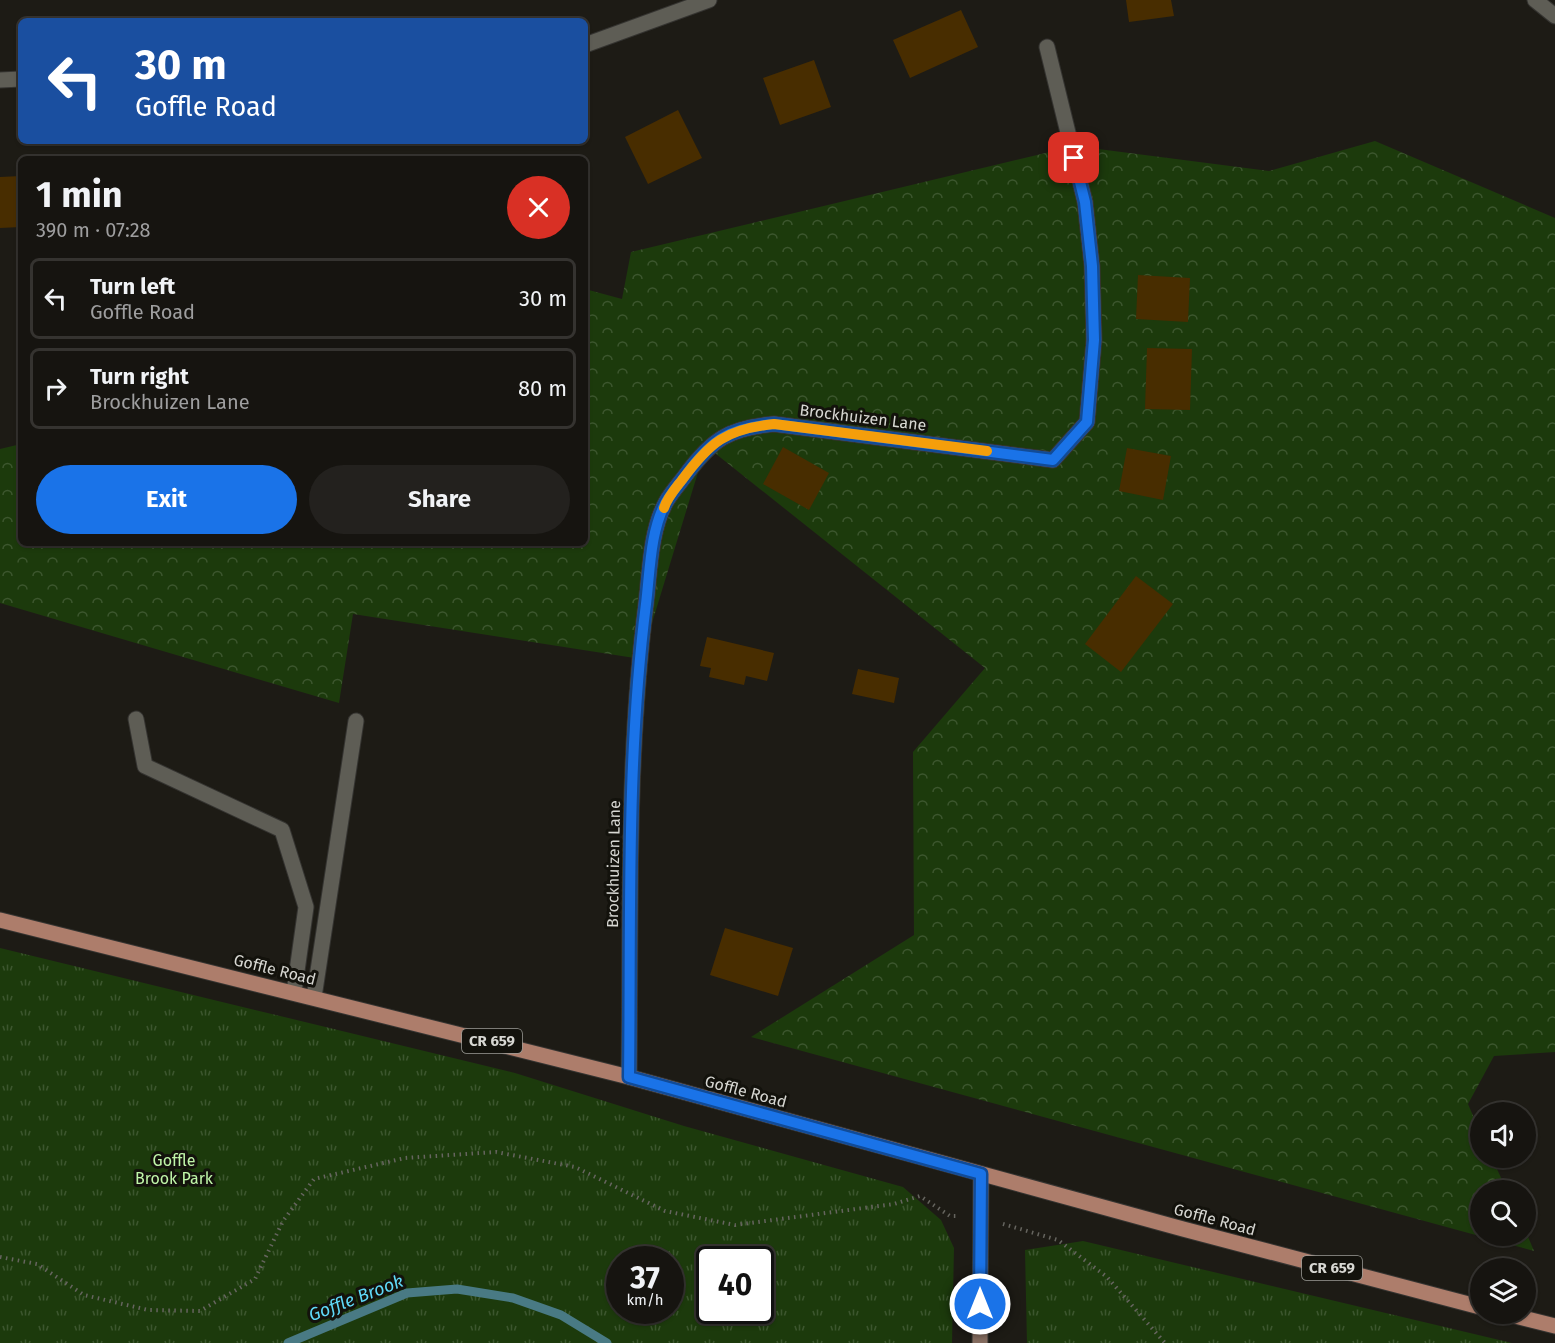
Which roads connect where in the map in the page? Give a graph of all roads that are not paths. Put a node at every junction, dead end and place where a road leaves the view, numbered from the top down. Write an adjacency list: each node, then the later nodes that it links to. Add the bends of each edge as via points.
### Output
1 (709, 0): 4 (street)
2 (1535, 0): 3 (street)
3 (1555, 16)
4 (588, 44)
5 (1047, 47): 13 (street, Brockhuizen Lane, via 1085,202 1092,266 1094,340 1087,422 1053,460 774,424 745,427 717,439 700,455 666,503 654,540 632,746)
6 (18, 79): 7 (street)
7 (0, 80)
8 (136, 718): 11 (street, via 145,766 282,830 306,907)
9 (356, 721): 12 (street)
10 (0, 920): 11 (main road, Goffle Road / CR 659)
11 (294, 992): 12 (main road, Goffle Road / CR 659)
12 (314, 997): 13 (main road, Goffle Road / CR 659)
13 (629, 1077): 14 (main road, Goffle Road / CR 659)
14 (981, 1174): 15 (main road, Goffle Road / CR 659); 18 (street)
15 (1470, 1304)
16 (1536, 1321): 17 (main road)
17 (1555, 1326)
18 (980, 1343)

